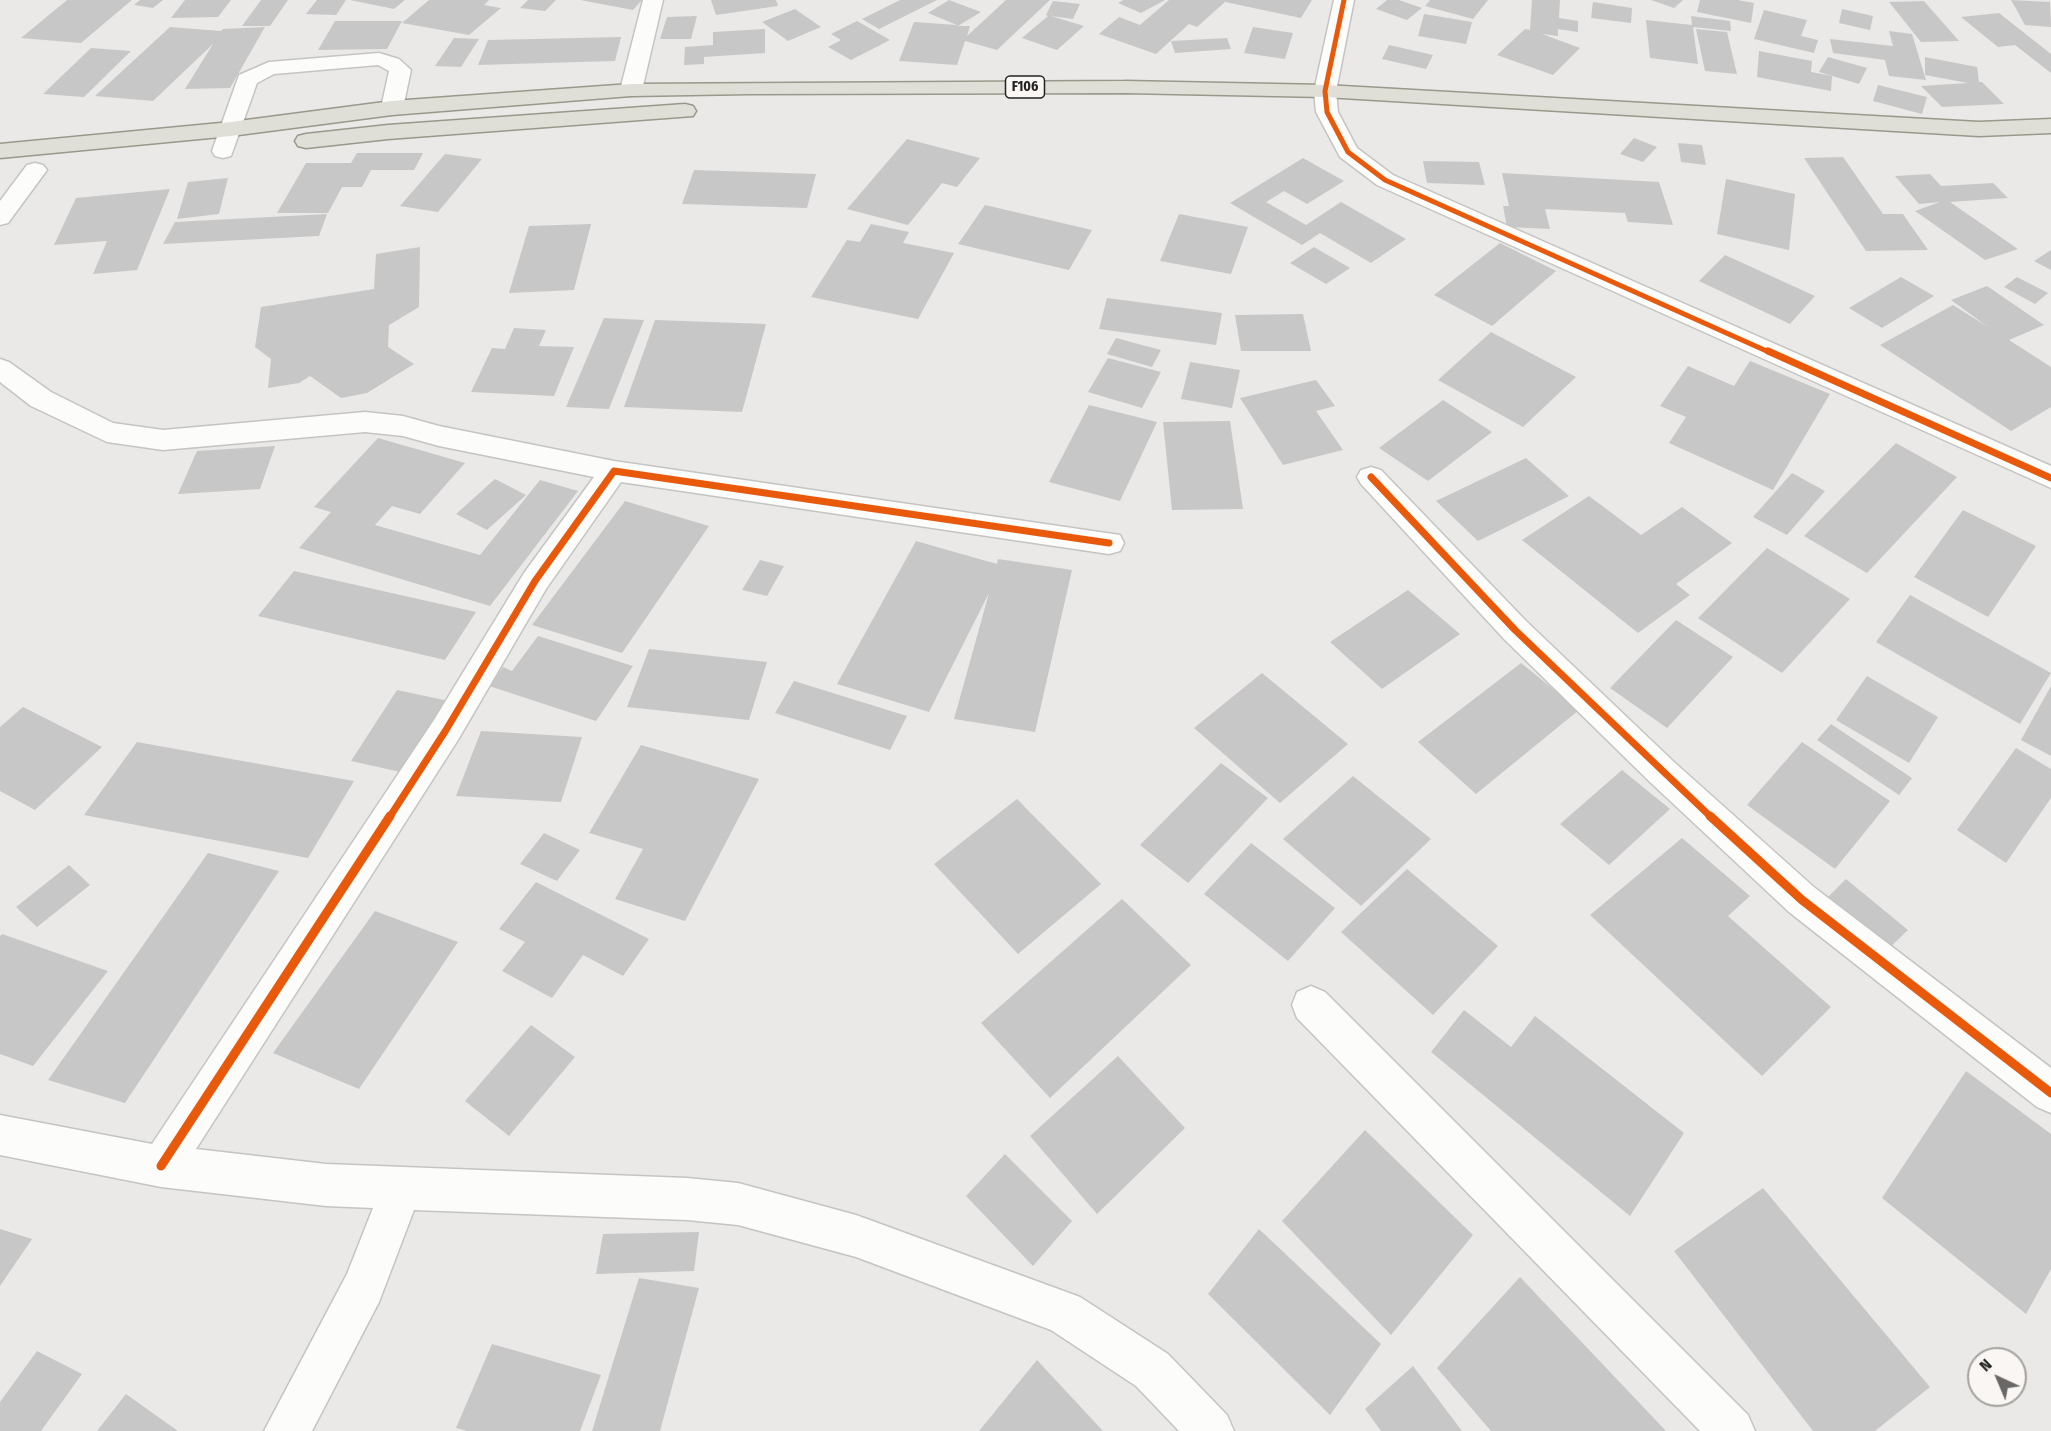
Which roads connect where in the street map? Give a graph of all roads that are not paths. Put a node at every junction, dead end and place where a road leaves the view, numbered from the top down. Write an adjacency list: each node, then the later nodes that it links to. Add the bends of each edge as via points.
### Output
1 (653, 0): 3 (street)
2 (1344, 0): 4 (street)
3 (631, 90): 4 (main road, F106, via 1125,87); 5 (main road, F106)
4 (1326, 101): 6 (main road, F106, via 1979,129); 8 (main road, F106, via 1126,107 744,108 388,132); 10 (main road, F106); 20 (street, via 1348,152 1384,180)
5 (392, 108): 7 (main road, F106); 7 (street, via 400,70 392,63 379,59 269,68 247,80)
6 (2051, 126)
7 (231, 129): 11 (main road, F106); 12 (street)
8 (282, 144)
9 (258, 147): 12 (main road)
10 (1983, 149)
11 (0, 151)
12 (223, 151): 13 (main road)
13 (164, 157)
14 (58, 167): 15 (main road)
15 (23, 170): 16 (street)
16 (0, 218)
17 (0, 368): 18 (street, via 41,399 107,432 163,440 365,422 402,426)
18 (614, 471): 21 (street); 25 (street, via 535,581 446,730)
19 (1371, 477): 23 (street, via 1515,630 1793,892)
20 (2051, 478)
21 (1109, 543)
22 (1311, 1005): 29 (street)
23 (2051, 1093)
24 (0, 1136): 25 (street)
25 (161, 1166): 26 (street, via 326,1185)
26 (401, 1189): 27 (street, via 364,1287); 28 (street, via 738,1204 856,1236 1064,1313 1152,1370)
27 (287, 1431)
28 (1211, 1431)
29 (1732, 1431)

